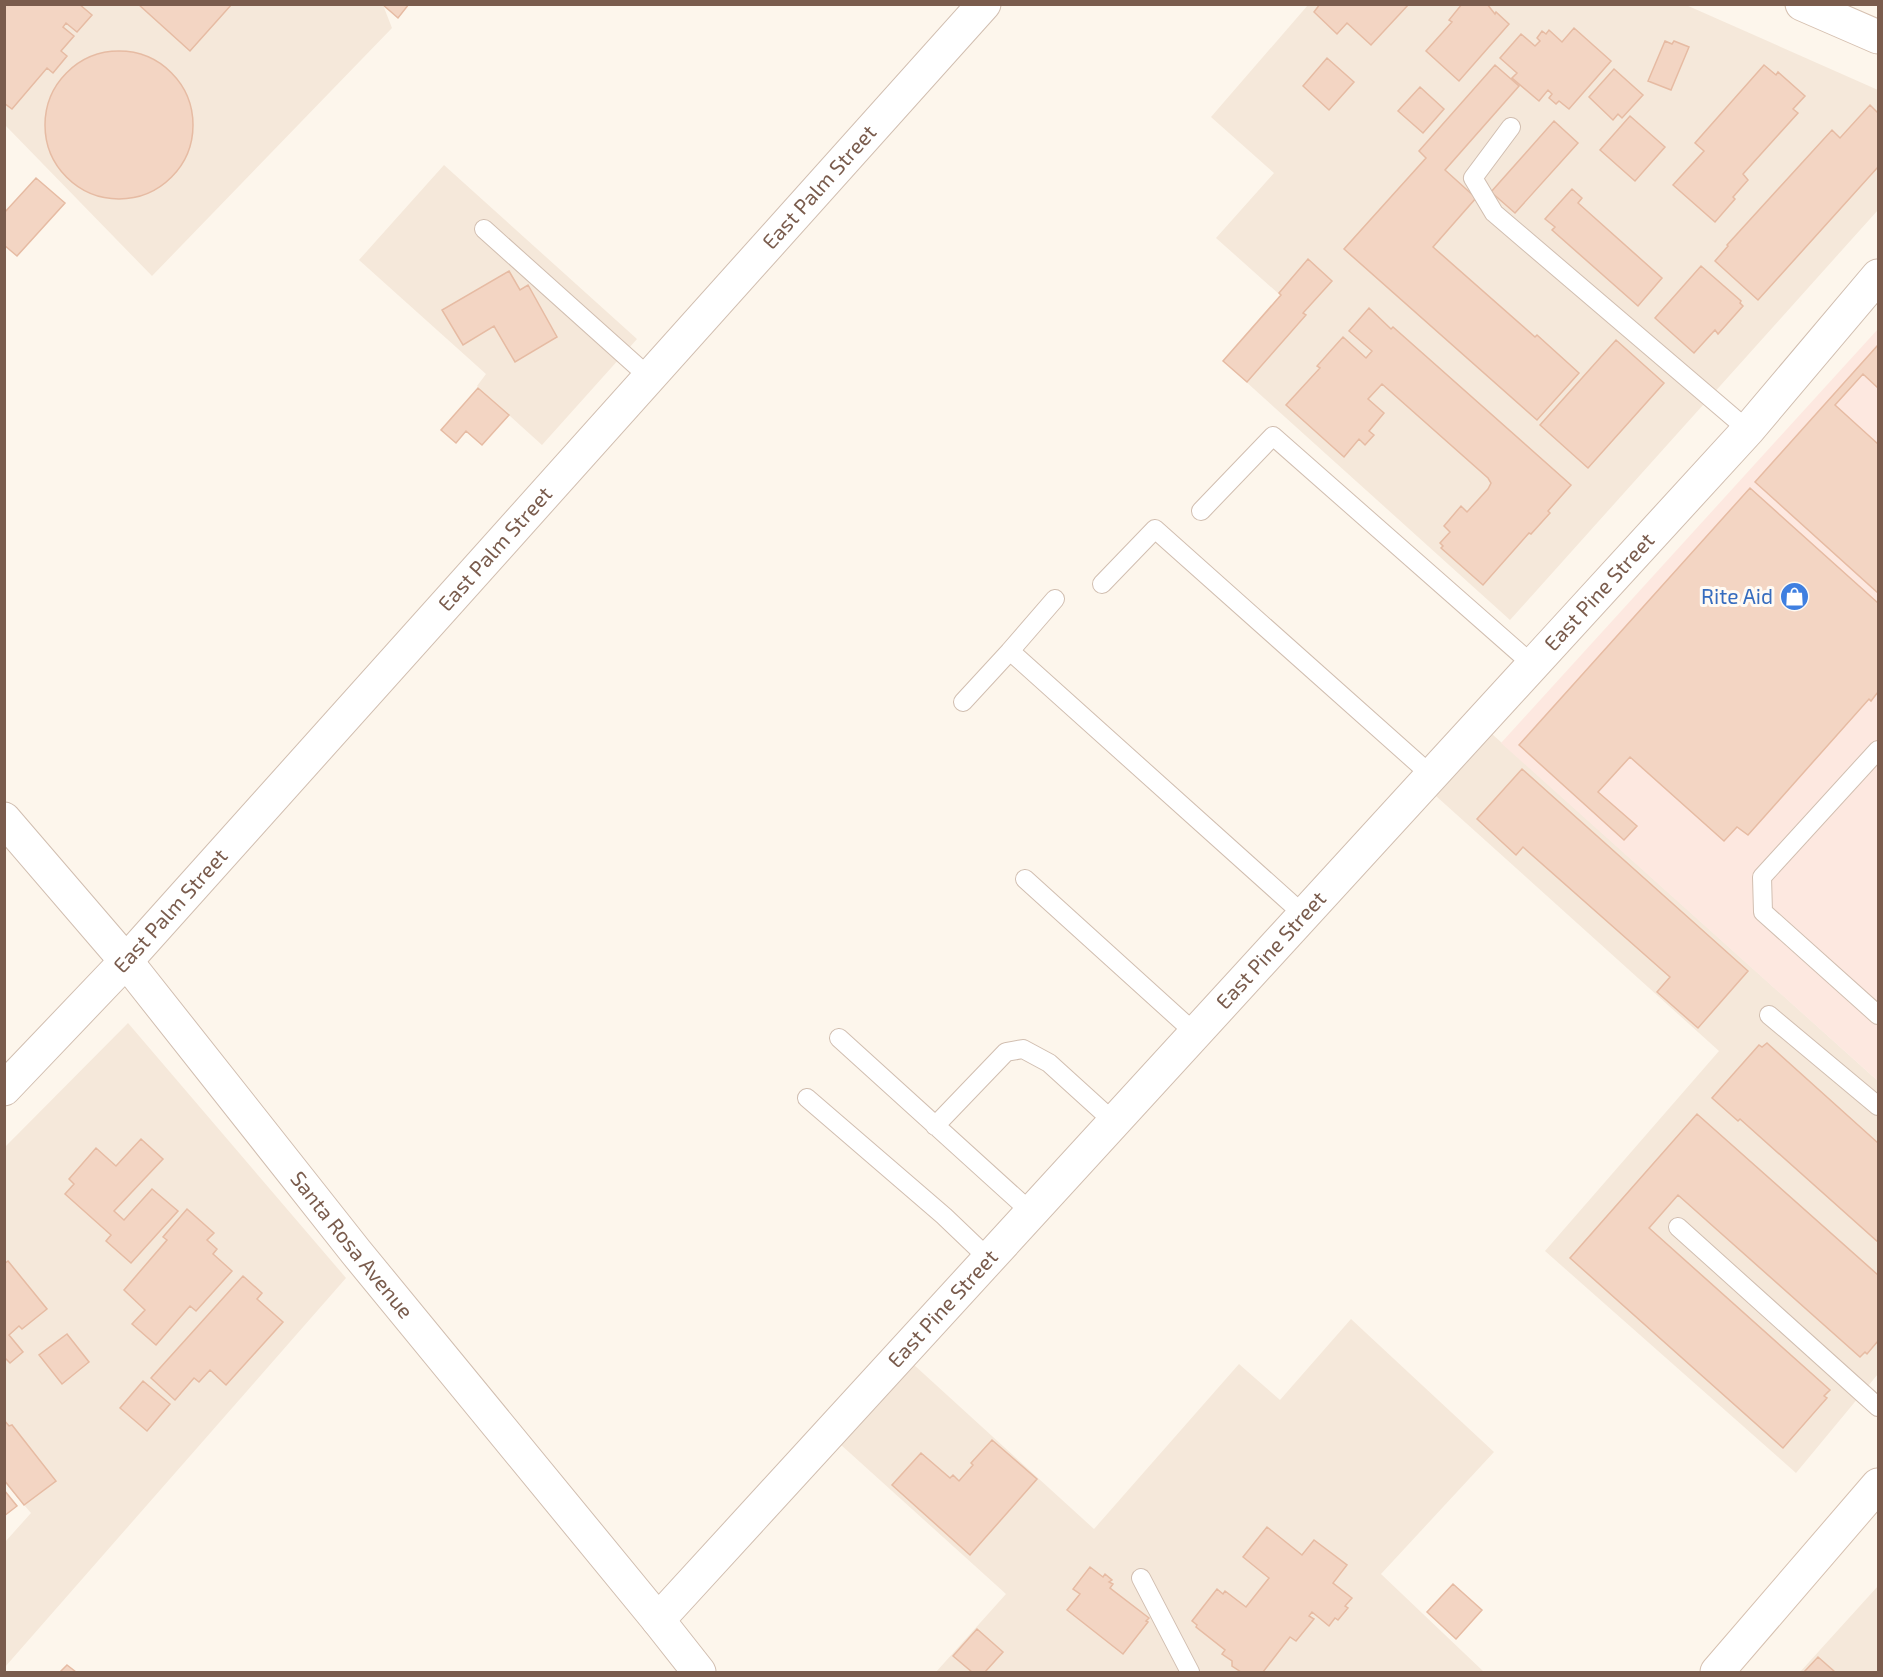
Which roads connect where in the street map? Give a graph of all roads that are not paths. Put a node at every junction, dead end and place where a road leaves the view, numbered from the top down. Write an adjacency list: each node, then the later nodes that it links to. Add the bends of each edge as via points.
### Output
1 (984, 4): 7 (street, East Palm Street)
2 (1802, 4): 3 (street)
3 (1878, 37)
4 (1511, 128): 8 (lane, via 1473,178 1494,213)
5 (484, 229): 7 (lane)
6 (1878, 276): 8 (street, East Pine Street)
7 (649, 377): 20 (street, East Palm Street)
8 (1748, 430): 13 (street, East Pine Street)
9 (1201, 511): 13 (lane, via 1273,436)
10 (1102, 584): 16 (lane, via 1155,529)
11 (1055, 599): 12 (lane)
12 (1010, 651): 14 (lane); 19 (lane)
13 (1533, 665): 16 (street, East Pine Street)
14 (963, 702)
15 (1878, 750): 22 (lane, via 1762,877 1763,912)
16 (1431, 775): 19 (street, East Pine Street)
17 (4, 819): 20 (street, Santa Rosa Avenue)
18 (1025, 879): 23 (lane)
19 (1304, 915): 23 (street, East Pine Street)
20 (126, 962): 25 (street, East Palm Street); 36 (street, Santa Rosa Avenue, via 356,1252)
21 (1769, 1015): 27 (lane)
22 (1878, 1015)
23 (1195, 1033): 28 (street, East Pine Street)
24 (839, 1038): 29 (lane)
25 (4, 1089)
26 (807, 1098): 32 (lane)
27 (1878, 1106)
28 (1114, 1122): 29 (lane, via 1049,1063 1031,1052 1014,1049 998,1059); 30 (street, East Pine Street)
29 (935, 1126): 30 (lane)
30 (1032, 1213): 32 (street, East Pine Street)
31 (1678, 1227): 33 (lane)
32 (989, 1259): 36 (street, East Pine Street)
33 (1878, 1407)
34 (1878, 1485): 39 (street)
35 (1140, 1578): 38 (lane)
36 (658, 1620): 37 (street, Santa Rosa Avenue)
37 (699, 1672)
38 (1190, 1672)
39 (1717, 1672)

